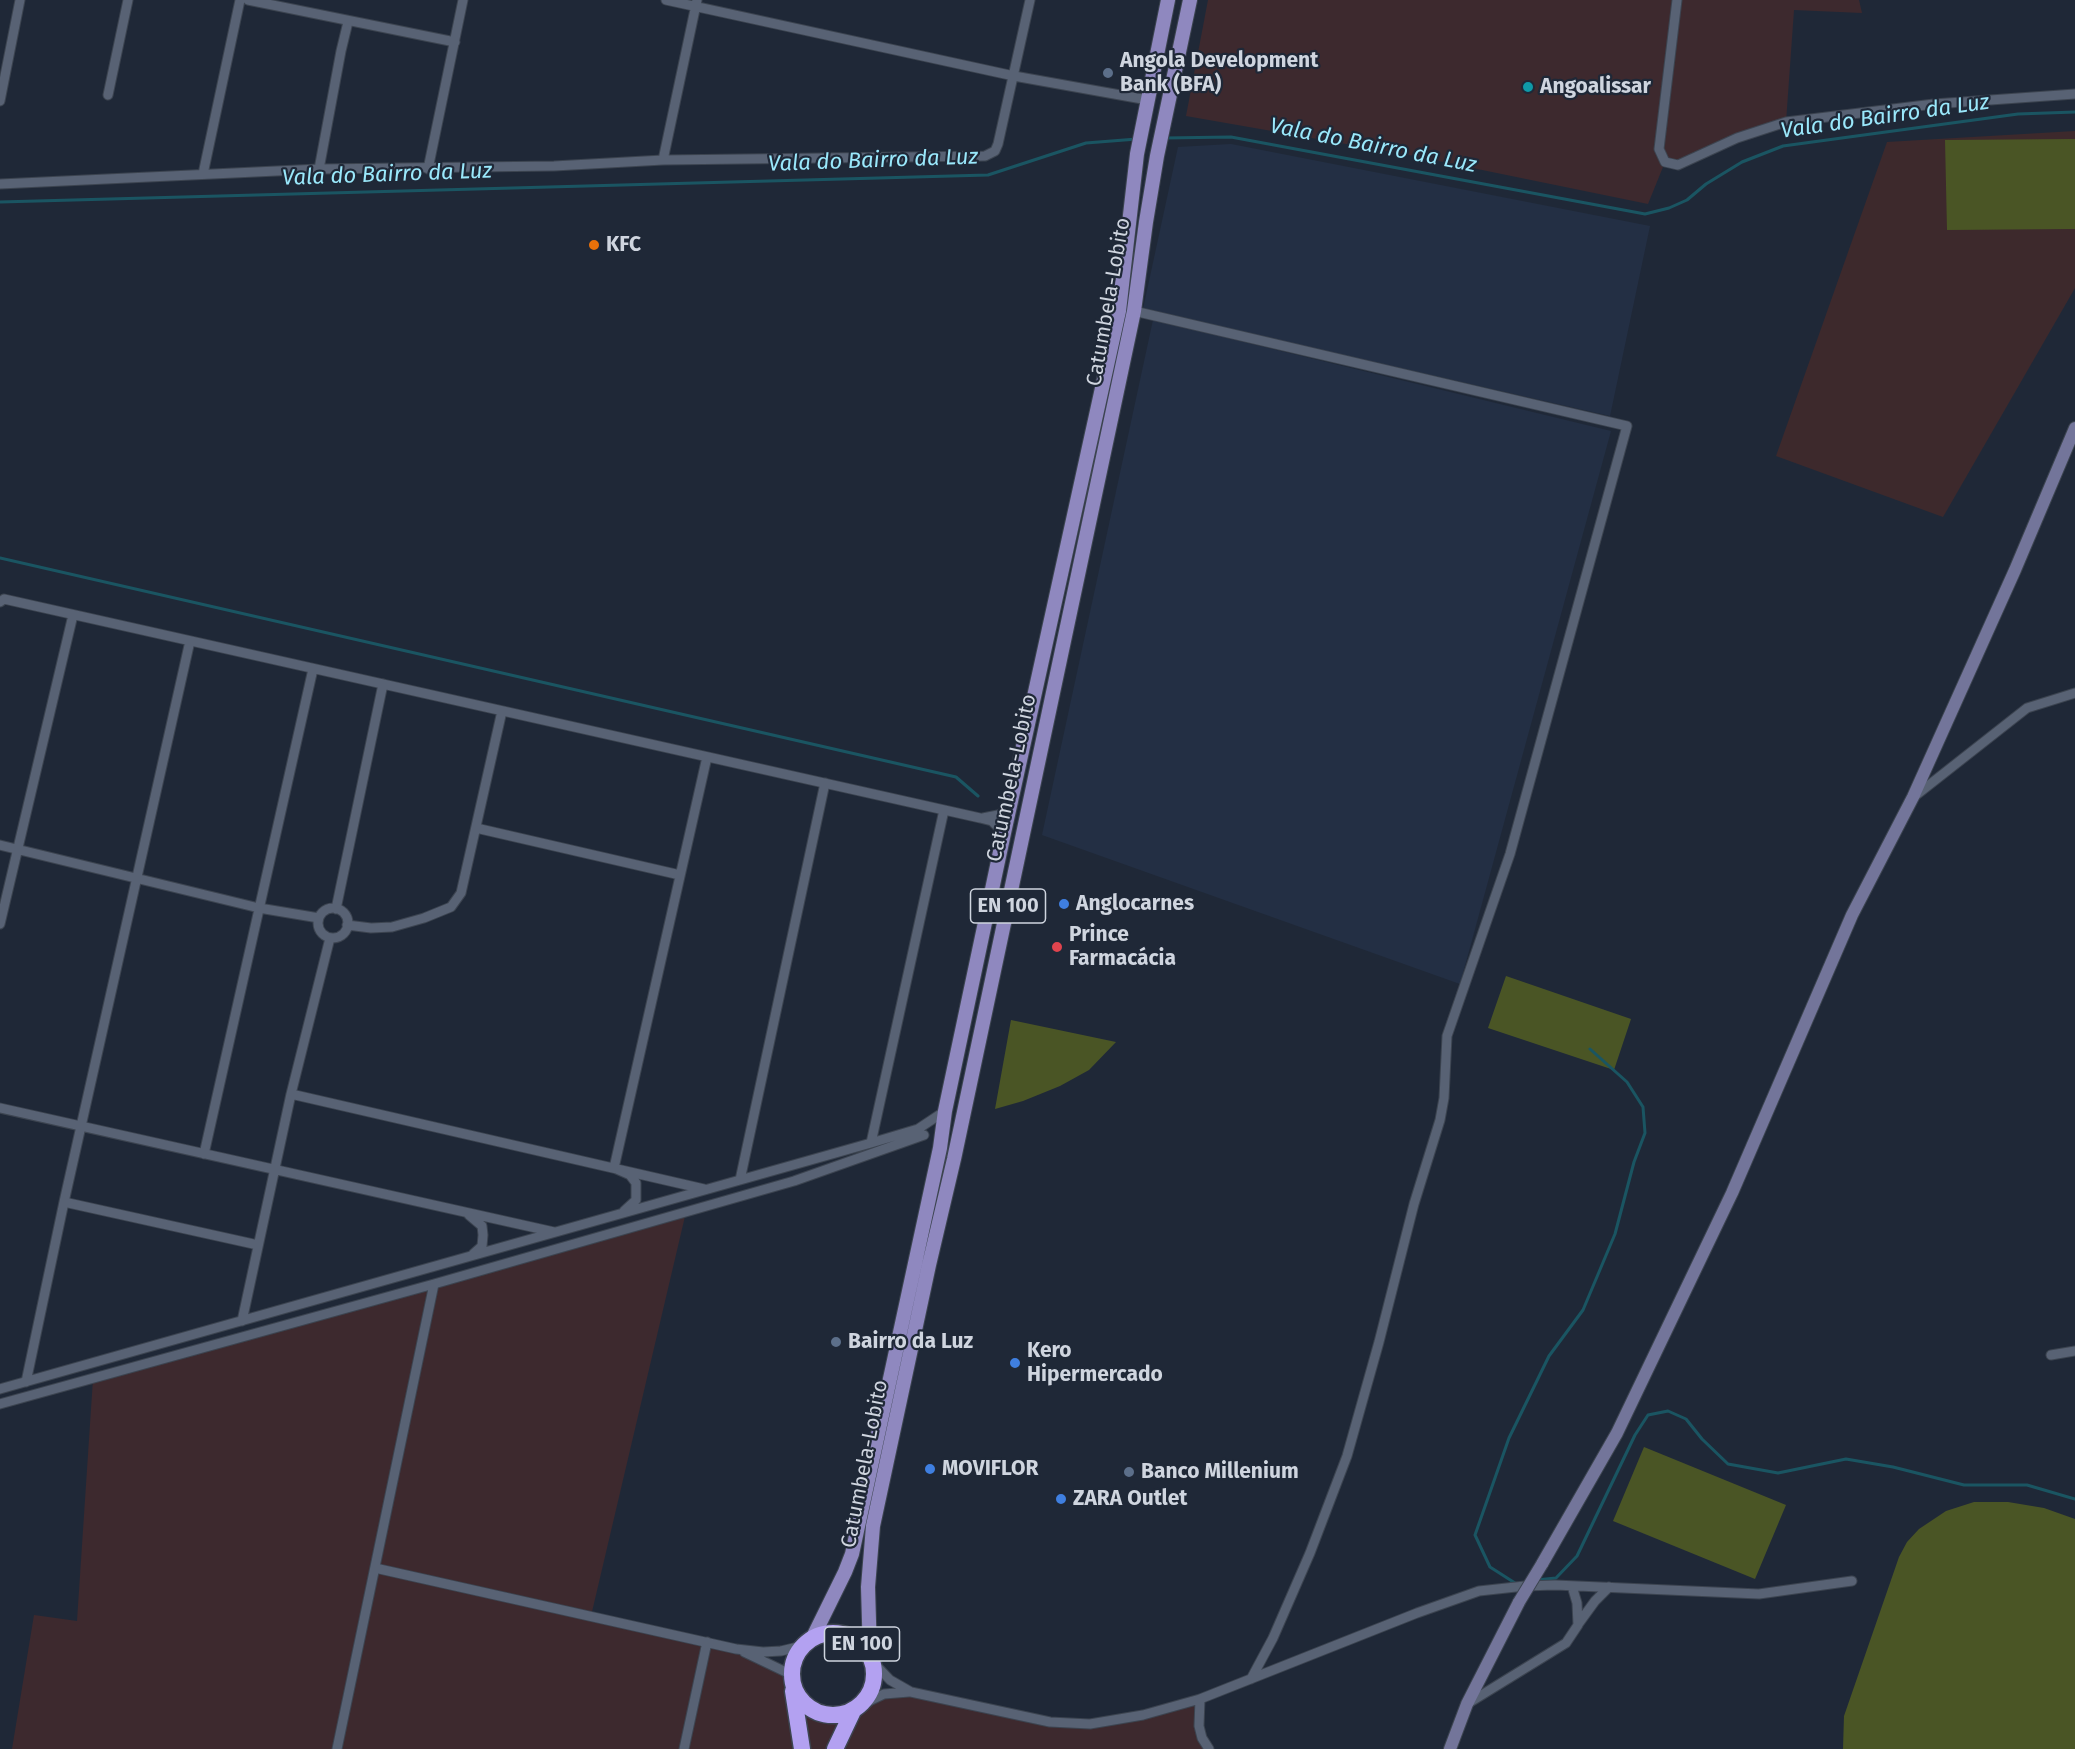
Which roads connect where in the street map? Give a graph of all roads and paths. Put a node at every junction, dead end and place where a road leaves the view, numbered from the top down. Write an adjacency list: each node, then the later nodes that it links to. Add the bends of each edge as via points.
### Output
1 (20, 0): 18 (street)
2 (128, 0): 16 (street)
3 (240, 0): 22 (street)
4 (254, 0): 12 (street)
5 (463, 0): 13 (street)
6 (666, 0): 11 (street)
7 (1030, 0): 14 (street)
8 (1168, 0): 17 (main road, Catumbela-Lobito)
9 (1190, 0): 24 (main road, Catumbela-Lobito / EN 100, via 1157,156)
10 (1677, 0): 15 (street, via 1659,148 1665,162 1678,165 1737,138 1786,122 1934,104)
11 (696, 3): 14 (street); 19 (street)
12 (348, 22): 13 (street); 20 (street)
13 (454, 42): 21 (street)
14 (1014, 75): 17 (street); 19 (street, via 998,144 995,151 985,156)
15 (2075, 94)
16 (108, 95)
17 (1148, 100): 37 (main road, Catumbela-Lobito / EN 100, via 1137,154 1119,311)
18 (0, 101)
19 (663, 160): 21 (street)
20 (319, 169): 21 (street); 22 (street)
21 (428, 169)
22 (203, 174): 23 (street)
23 (0, 184)
24 (1134, 311): 85 (main road, Catumbela-Lobito / EN 100, via 873,1526 868,1587); 87 (street, via 1626,426 1510,854 1447,1036 1440,1120 1347,1456 1273,1638)
25 (2075, 428): 35 (street)
26 (0, 602): 27 (street, via 4,599)
27 (72, 615): 28 (street); 42 (street)
28 (190, 641): 29 (street); 44 (street)
29 (313, 669): 30 (street); 45 (street)
30 (383, 684): 32 (street); 46 (street)
31 (2075, 693): 35 (street, via 2028,708)
32 (502, 711): 33 (street); 39 (street)
33 (707, 757): 34 (street); 43 (street)
34 (825, 783): 36 (street); 62 (street)
35 (1913, 797): 90 (street, bridge, via 1852,915 1732,1193 1622,1423 1519,1602)
36 (944, 810): 38 (street); 57 (street)
37 (1009, 810): 38 (street); 40 (main road, Catumbela-Lobito / EN 100)
38 (980, 818): 40 (street, via 992,821)
39 (476, 828): 43 (street); 49 (street, via 461,893 451,907 392,927)
40 (1004, 833): 53 (main road, Catumbela-Lobito / EN 100)
41 (0, 846): 42 (street)
42 (16, 849): 44 (street); 48 (street)
43 (680, 875): 60 (street)
44 (137, 878): 45 (street); 54 (street)
45 (259, 908): 47 (street); 59 (street)
46 (336, 909): 47 (street, via 327,909); 49 (street, via 344,913)
47 (319, 918): 50 (street, via 318,928)
48 (0, 924)
49 (348, 925): 50 (street, via 344,933)
50 (330, 938): 51 (street)
51 (291, 1094): 60 (street); 61 (street)
52 (0, 1108): 54 (street)
53 (945, 1111): 55 (street); 58 (main road, Catumbela-Lobito / EN 100)
54 (81, 1126): 59 (street); 64 (street)
55 (909, 1132): 56 (street); 57 (street)
56 (924, 1135): 58 (street); 70 (street, via 794,1181)
57 (871, 1143): 62 (street)
58 (941, 1144): 83 (main road, Catumbela-Lobito / EN 100, via 852,1554)
59 (204, 1154): 61 (street)
60 (614, 1168): 63 (street); 66 (street, via 630,1175 638,1193 631,1206)
61 (275, 1170): 65 (street); 68 (street)
62 (740, 1180): 63 (street)
63 (708, 1190): 66 (street)
64 (64, 1202): 68 (street); 74 (street)
65 (465, 1212): 67 (street); 69 (street, via 482,1226 482,1246)
66 (618, 1215): 67 (street)
67 (556, 1232): 69 (street)
68 (258, 1245): 71 (street)
69 (470, 1257): 71 (street)
70 (434, 1284): 76 (street); 77 (street)
71 (242, 1321): 74 (street)
72 (2075, 1351): 73 (street)
73 (2051, 1355)
74 (26, 1382): 75 (street)
75 (0, 1389)
76 (0, 1404)
77 (375, 1568): 82 (street); 92 (street)
78 (1852, 1581): 80 (street, via 1759,1594)
79 (1572, 1586): 80 (street); 81 (street); 87 (street, via 1479,1591)
80 (1609, 1587): 81 (street)
81 (1578, 1625): 90 (street, via 1566,1644)
82 (707, 1642): 84 (street); 93 (street)
83 (807, 1642): 84 (street, via 781,1651); 85 (highway, EN 100, via 824,1634 844,1635 862,1644); 86 (highway, EN 100, via 795,1657)
84 (736, 1648): 86 (street)
85 (871, 1658): 88 (street, via 890,1680); 91 (highway, EN 100, via 874,1681)
86 (791, 1678): 91 (highway, via 796,1694 815,1712 840,1715); 94 (highway)
87 (1251, 1679): 89 (street)
88 (911, 1692): 89 (street, via 1070,1725 1143,1715); 91 (street, via 884,1694)
89 (1200, 1699): 96 (street, via 1198,1726)
90 (1467, 1704): 97 (street)
91 (858, 1707): 95 (highway)
92 (337, 1749)
93 (684, 1749)
94 (802, 1749)
95 (835, 1749)
96 (1209, 1749)
97 (1450, 1749)

